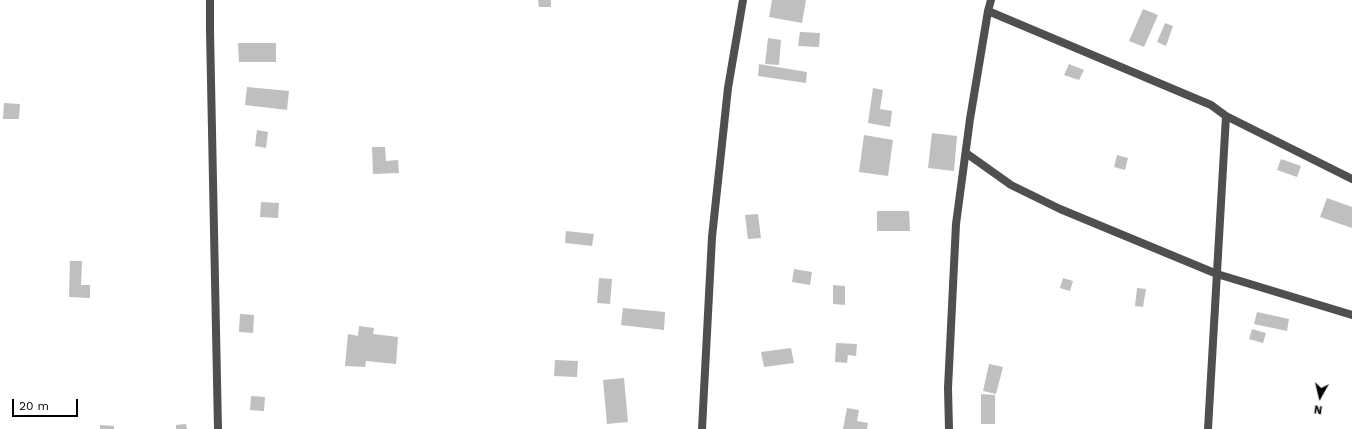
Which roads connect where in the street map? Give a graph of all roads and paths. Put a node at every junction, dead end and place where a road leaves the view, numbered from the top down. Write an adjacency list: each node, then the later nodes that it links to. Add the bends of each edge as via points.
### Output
1 (210, 0): 10 (street)
2 (742, 0): 11 (street, via 728,88 712,237)
3 (991, 0): 4 (street)
4 (988, 11): 5 (street, via 1211,106); 6 (street)
5 (1226, 116): 7 (street); 8 (street)
6 (966, 153): 8 (street, via 1011,185 1060,209); 12 (street, via 956,224 948,388)
7 (1352, 179)
8 (1217, 274): 9 (street); 13 (street)
9 (1352, 315)
10 (218, 429)
11 (702, 429)
12 (949, 429)
13 (1208, 429)

